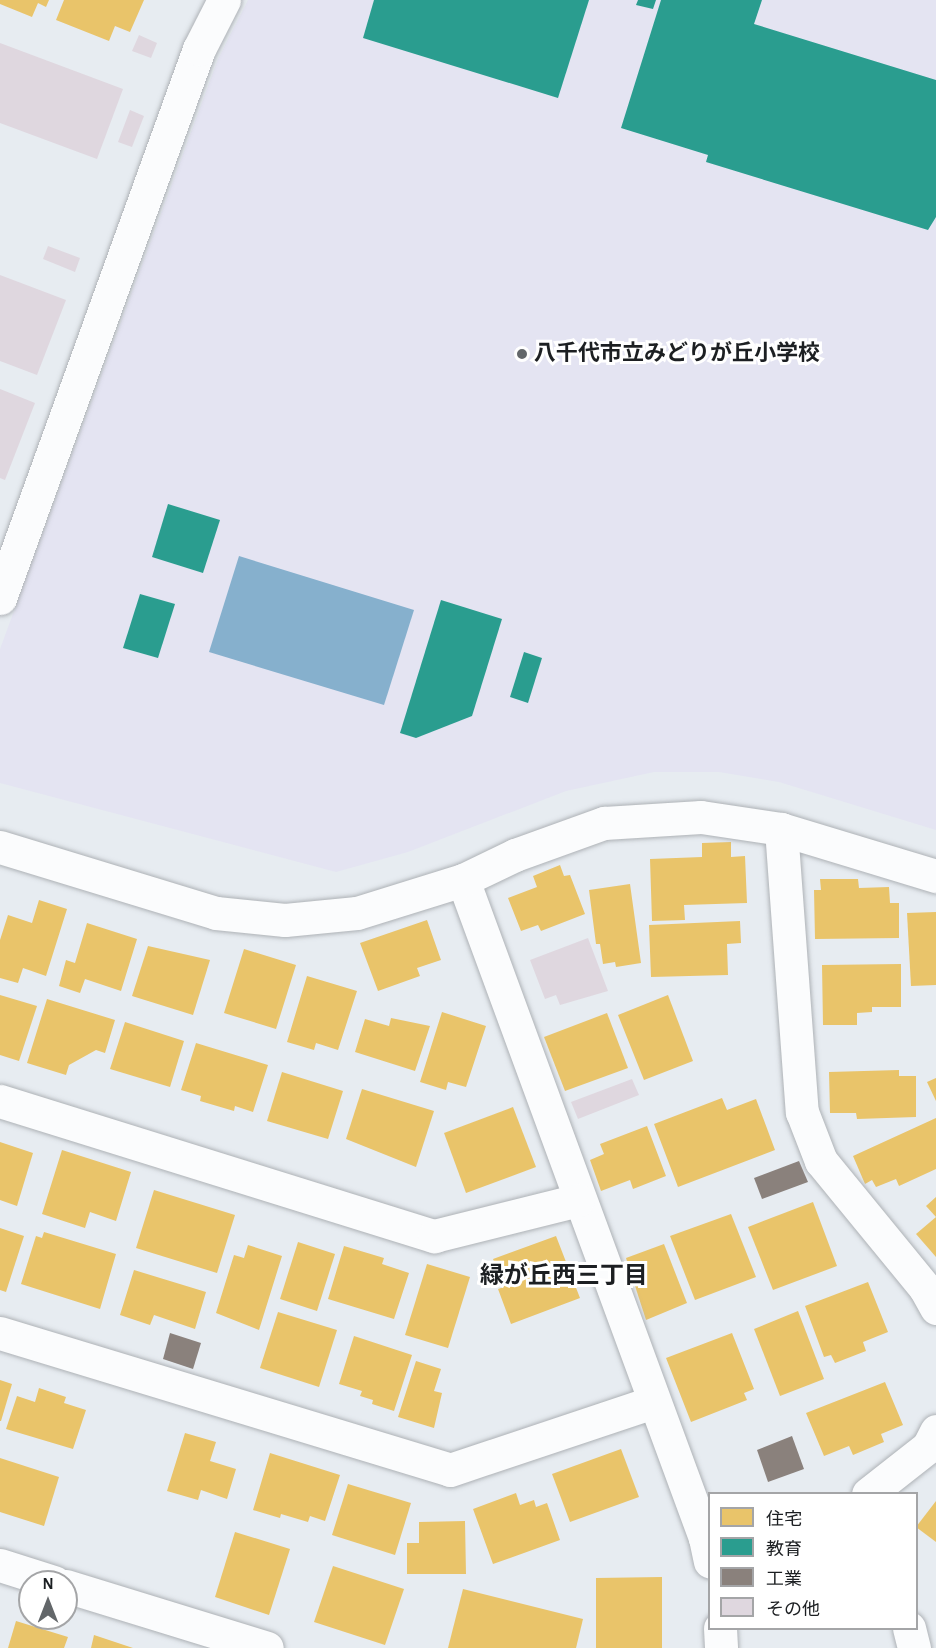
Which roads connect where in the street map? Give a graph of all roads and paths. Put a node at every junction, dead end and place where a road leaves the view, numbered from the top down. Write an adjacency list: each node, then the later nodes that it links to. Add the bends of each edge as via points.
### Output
1 (224, 0): 2 (street, via 199,49)
2 (0, 598)
3 (781, 829): 5 (street); 6 (street, via 701,817 604,824 515,855); 9 (street, via 802,1112 821,1161)
4 (0, 847): 6 (street, via 216,912 285,920 357,912)
5 (936, 876)
6 (463, 880): 8 (street)
7 (0, 1101): 8 (street, via 434,1236)
8 (578, 1200): 11 (street)
9 (936, 1308)
10 (0, 1333): 11 (street, via 450,1470)
11 (653, 1402): 14 (street)
12 (936, 1431): 13 (street, via 928,1447)
13 (871, 1492)
14 (708, 1545)
15 (0, 1565): 16 (street)
16 (18, 1571)
17 (78, 1590): 20 (street)
18 (720, 1630): 21 (street)
19 (909, 1630): 22 (street)
20 (267, 1648)
21 (721, 1648)
22 (914, 1648)

